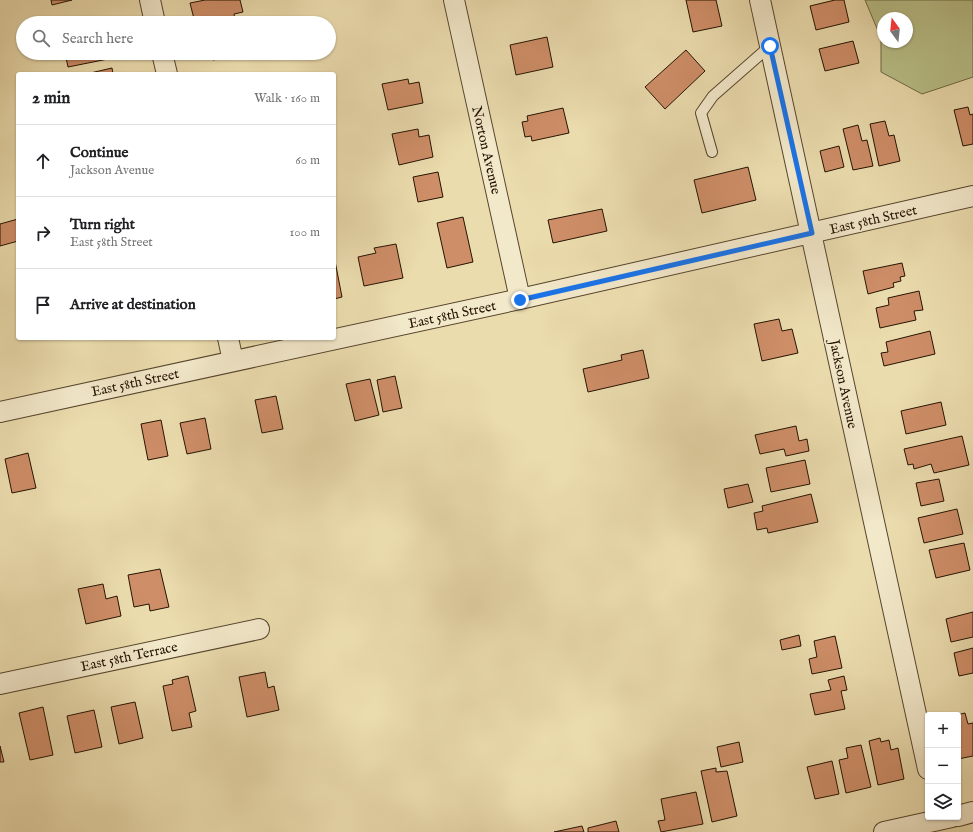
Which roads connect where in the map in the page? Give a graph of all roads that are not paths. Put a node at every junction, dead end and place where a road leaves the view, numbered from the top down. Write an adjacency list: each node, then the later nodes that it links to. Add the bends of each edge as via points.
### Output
1 (150, 0): 4 (street)
2 (454, 0): 11 (street, Norton Avenue)
3 (760, 0): 5 (street, Jackson Avenue)
4 (153, 16)
5 (770, 46): 8 (lane, via 713,96 701,113); 10 (street, Jackson Avenue)
6 (164, 60): 7 (street)
7 (167, 72)
8 (712, 152)
9 (973, 196): 10 (street, East 58th Street)
10 (812, 233): 11 (street, East 58th Street); 19 (street, Jackson Avenue)
11 (520, 300): 12 (street, East 58th Street)
12 (336, 339)
13 (228, 340): 15 (street)
14 (332, 340): 15 (street, East 58th Street)
15 (233, 361): 16 (street, East 58th Street)
16 (0, 412)
17 (259, 629): 18 (street, East 58th Terrace)
18 (0, 684)
19 (925, 755)
20 (973, 812): 21 (street)
21 (961, 815)
22 (937, 822): 23 (street)
23 (884, 832)

